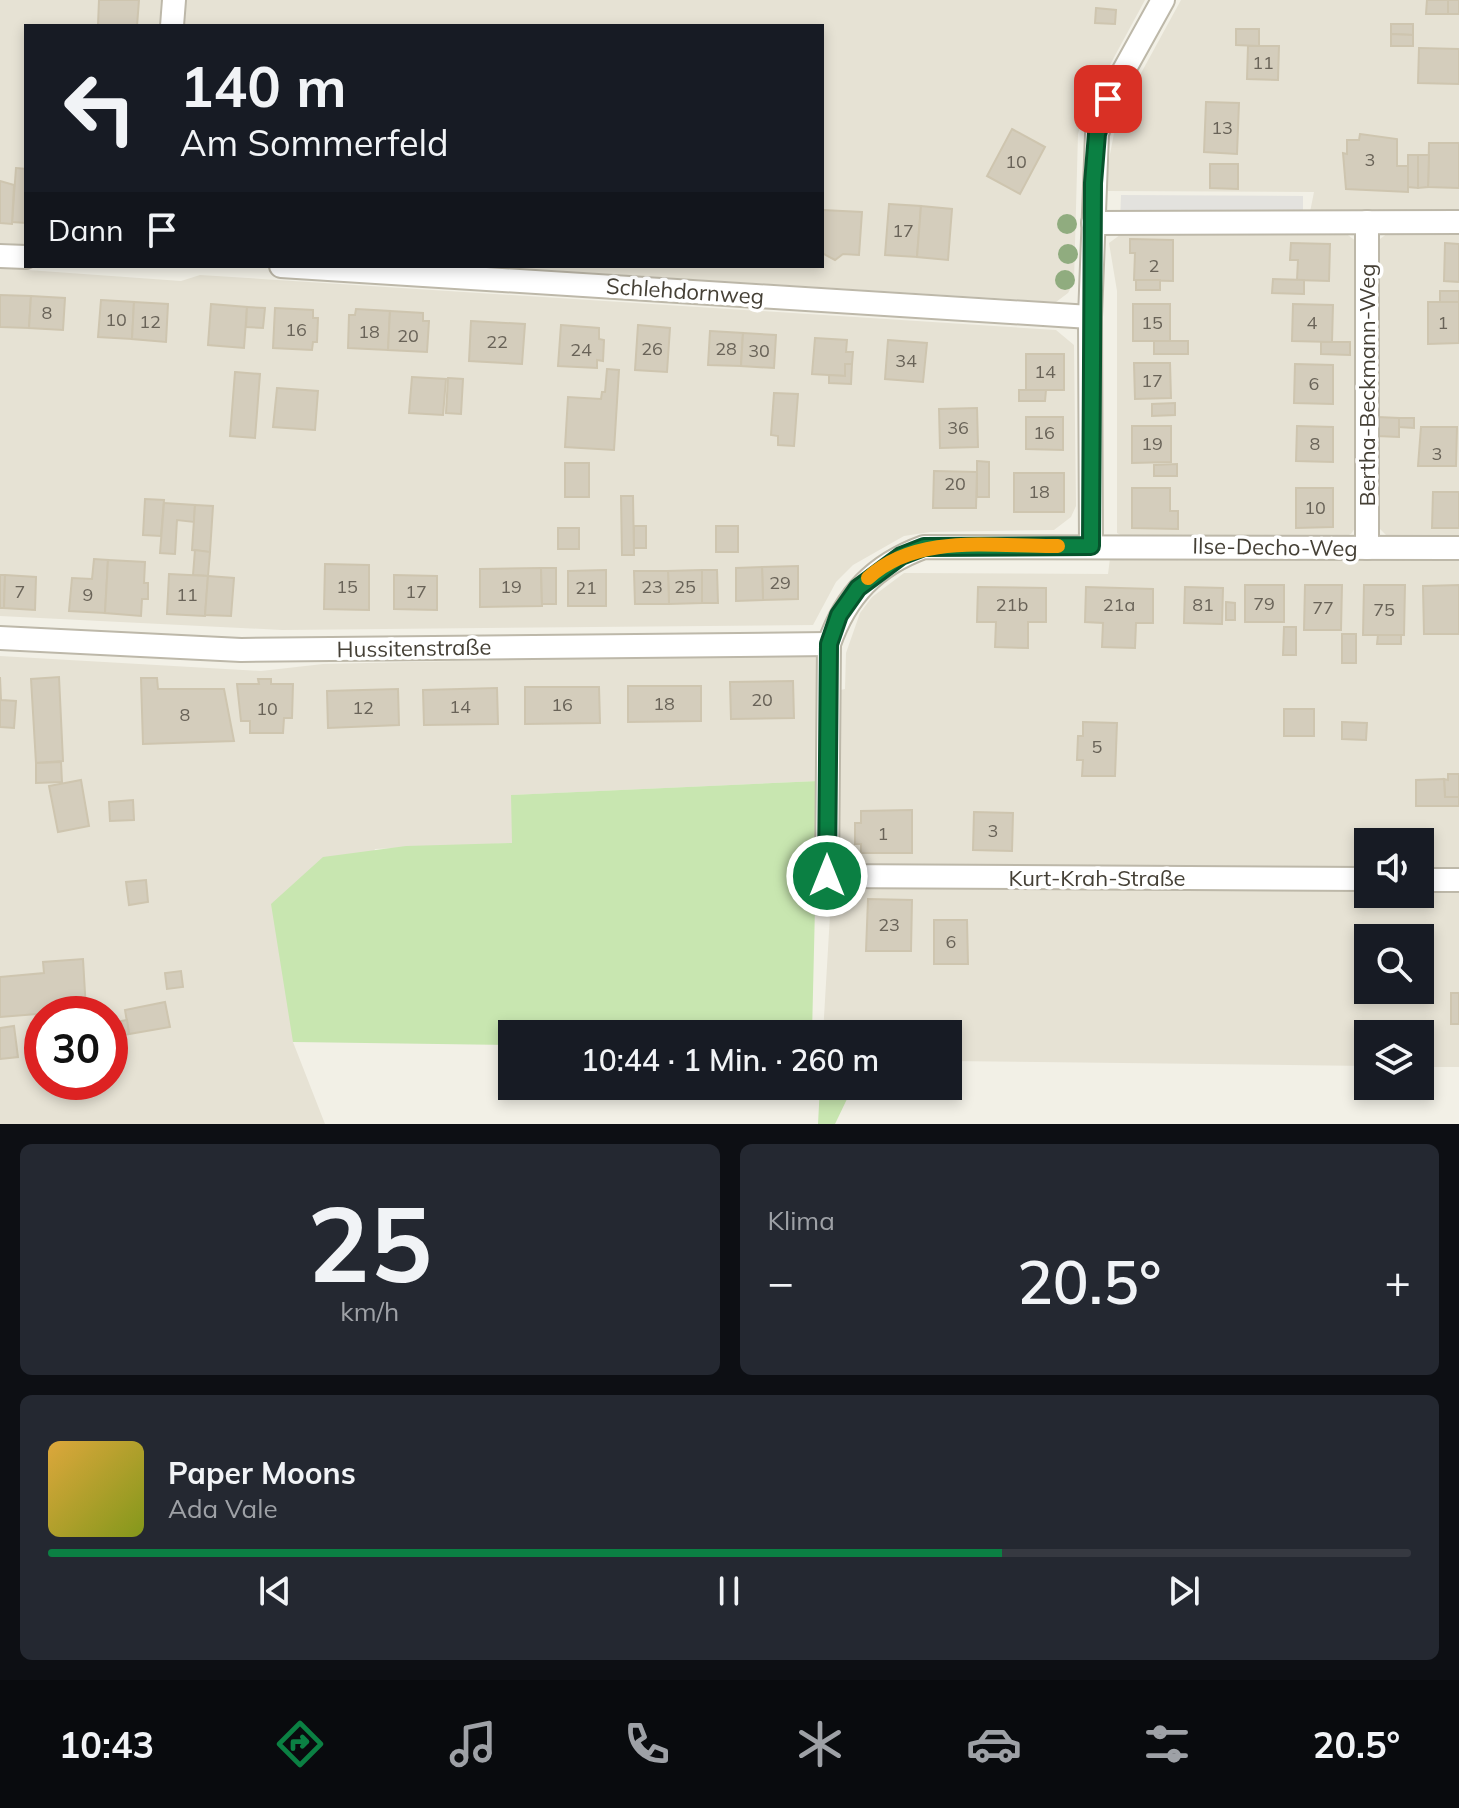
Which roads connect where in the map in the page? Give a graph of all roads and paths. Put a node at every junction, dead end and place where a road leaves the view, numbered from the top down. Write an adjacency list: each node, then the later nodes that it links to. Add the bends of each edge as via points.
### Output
1 (174, 0): 3 (street)
2 (1163, 0): 6 (street, via 1108,99 1097,134)
3 (172, 24)
4 (1367, 222): 5 (street); 6 (street); 12 (street, Bertha-Beckmann-Weg)
5 (1459, 222)
6 (1093, 223): 10 (street)
7 (0, 256): 8 (street)
8 (24, 257)
9 (313, 268): 10 (street, Schlehdornweg)
10 (1090, 317): 11 (street)
11 (1091, 546): 12 (street, Ilse-Decho-Weg); 15 (street, Ilse-Decho-Weg, via 924,547 901,556 858,588 839,615)
12 (1367, 548): 13 (street, Ilse-Decho-Weg)
13 (1459, 548)
14 (0, 638): 15 (street, Hussitenstraße, via 241,650)
15 (829, 644): 16 (street, Kurt-Krah-Straße, via 827,876)
16 (1354, 879)
17 (1434, 880): 18 (street)
18 (1459, 880)

